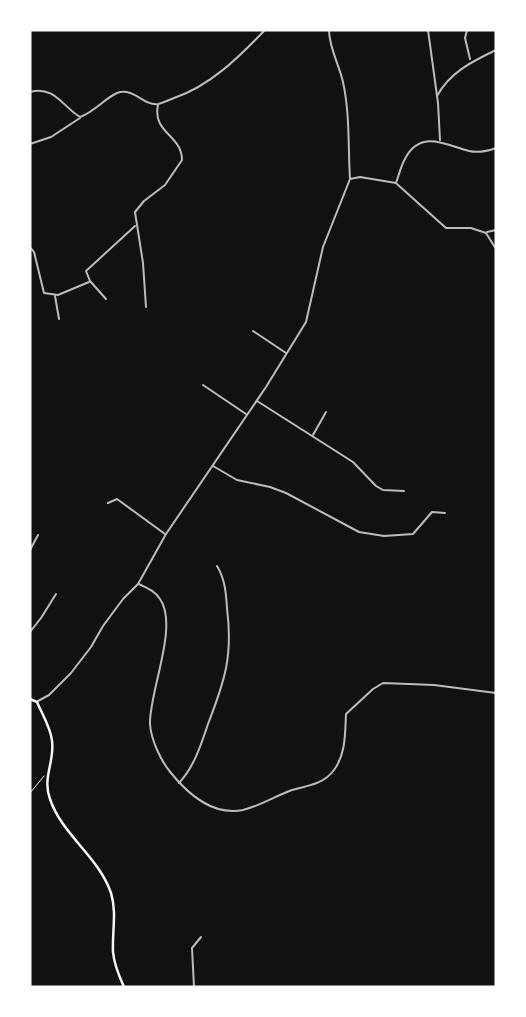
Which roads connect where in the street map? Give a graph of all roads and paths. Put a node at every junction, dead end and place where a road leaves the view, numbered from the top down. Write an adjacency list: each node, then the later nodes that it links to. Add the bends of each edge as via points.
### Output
1 (265, 30): 11 (street, via 202,87)
2 (329, 30): 16 (street, via 346,101)
3 (428, 30): 10 (street)
4 (467, 30): 8 (street)
5 (473, 30): 6 (street)
6 (478, 30)
7 (496, 50): 8 (street)
8 (472, 61): 10 (street, via 449,79)
9 (30, 92): 12 (street, via 56,95)
10 (437, 97): 13 (street)
11 (159, 104): 12 (street, via 132,93 117,93); 18 (street, via 158,122 180,149 182,160 165,185 138,206)
12 (80, 117): 14 (street, via 51,137)
13 (440, 140): 15 (street, via 469,151); 17 (street, via 412,150)
14 (30, 144)
15 (496, 148)
16 (350, 179): 17 (street); 29 (street, via 323,247 306,322)
17 (396, 183): 20 (street, via 446,228)
18 (135, 226): 23 (street, via 88,268); 26 (street)
19 (496, 230): 20 (street)
20 (486, 233): 22 (street)
21 (30, 247): 24 (street, via 42,290)
22 (496, 248)
23 (90, 281): 24 (street); 25 (street)
24 (55, 295): 27 (street)
25 (106, 299)
26 (146, 307)
27 (59, 319)
28 (253, 331): 29 (street)
29 (287, 354): 31 (street)
30 (203, 385): 33 (street)
31 (256, 400): 33 (street); 34 (street)
32 (326, 412): 34 (street)
33 (246, 415): 35 (street)
34 (312, 436): 36 (street, via 354,462 376,486)
35 (213, 465): 38 (street, via 237,480 286,493 359,533 414,534 432,512); 39 (street)
36 (404, 491)
37 (108, 503): 39 (street, via 117,499)
38 (445, 513)
39 (166, 534): 43 (street)
40 (38, 535): 41 (street)
41 (30, 550)
42 (217, 566): 50 (street, via 226,592 229,661 201,744)
43 (138, 584): 48 (street, via 71,673); 50 (street, via 163,604 165,638 150,725 162,759)
44 (56, 594): 45 (street)
45 (30, 632)
46 (496, 693): 50 (street, via 434,685 378,686 346,714 346,739 339,764 329,776 241,810 207,806)
47 (30, 699): 48 (main road)
48 (37, 702): 49 (main road, via 53,744)
49 (47, 771): 51 (path); 53 (main road, via 50,801 111,894 113,952)
50 (179, 783)
51 (30, 793)
52 (201, 937): 54 (street, via 192,948)
53 (124, 987)
54 (194, 987)

